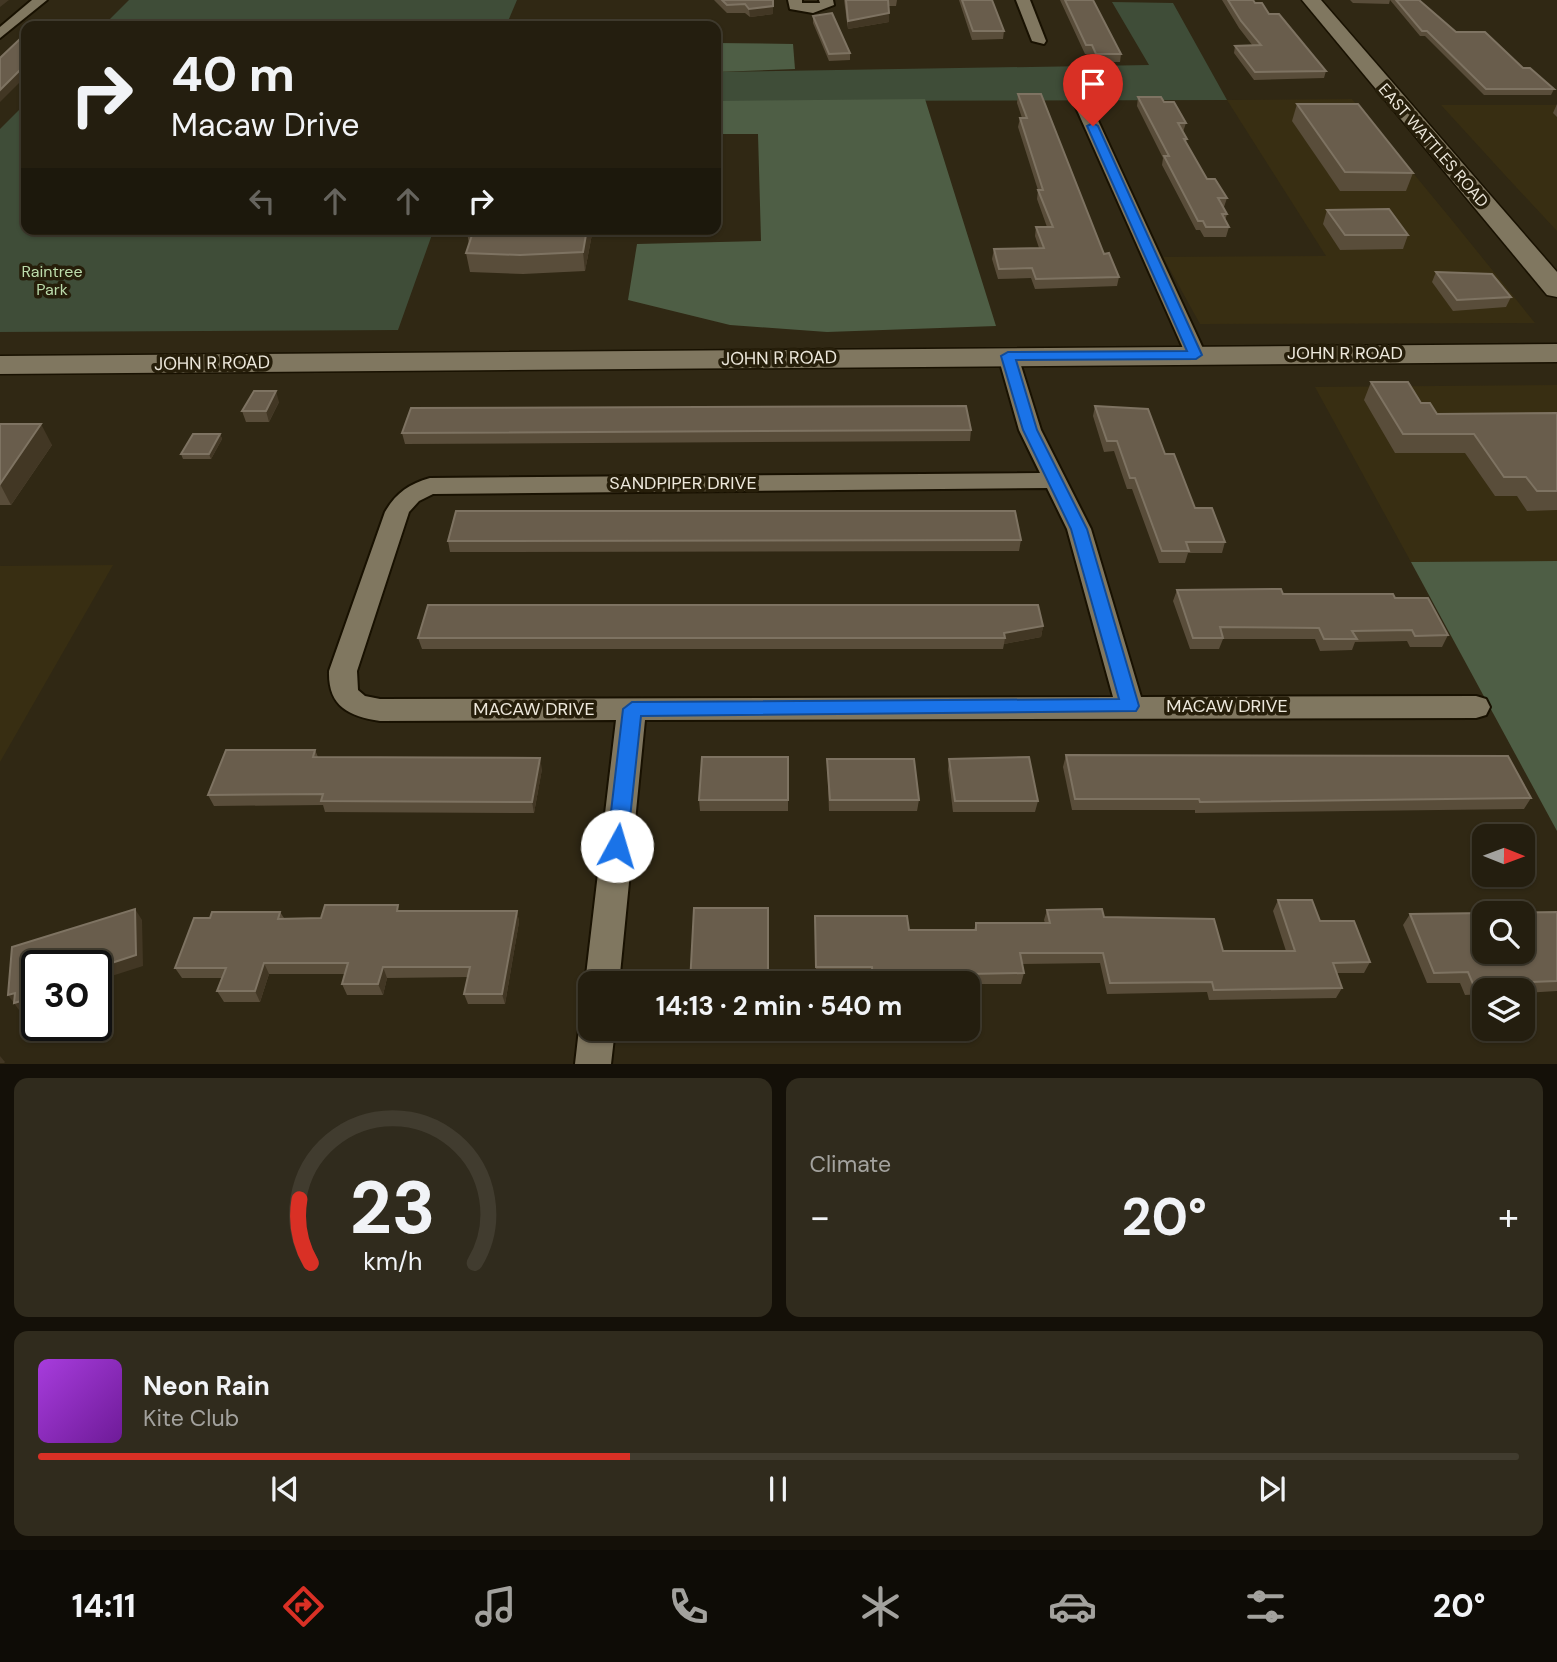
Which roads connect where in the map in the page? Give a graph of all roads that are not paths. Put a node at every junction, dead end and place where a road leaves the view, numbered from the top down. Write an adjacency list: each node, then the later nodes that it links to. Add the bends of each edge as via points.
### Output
1 (40, 0): 6 (street)
2 (795, 0): 3 (street, via 795,6 808,9 824,7)
3 (826, 0)
4 (1023, 0): 7 (street)
5 (1311, 0): 9 (main road, EAST WATTLES ROAD)
6 (0, 34)
7 (1039, 41)
8 (1081, 101): 11 (street)
9 (1557, 289)
10 (1557, 353): 11 (main road, JOHN R ROAD)
11 (1196, 355): 12 (main road, JOHN R ROAD)
12 (1008, 356): 13 (main road, JOHN R ROAD); 14 (street, via 1030,430)
13 (0, 365)
14 (1055, 480): 15 (street, SANDPIPER DRIVE, via 438,485 415,491 403,500); 16 (street, via 1083,539)
15 (373, 584): 18 (street, MACAW DRIVE, via 343,671 347,700 360,707)
16 (1130, 706): 17 (street, MACAW DRIVE); 18 (street, MACAW DRIVE)
17 (1476, 707)
18 (632, 709): 19 (street)
19 (603, 971)
20 (596, 1041): 21 (street)
21 (593, 1063)

